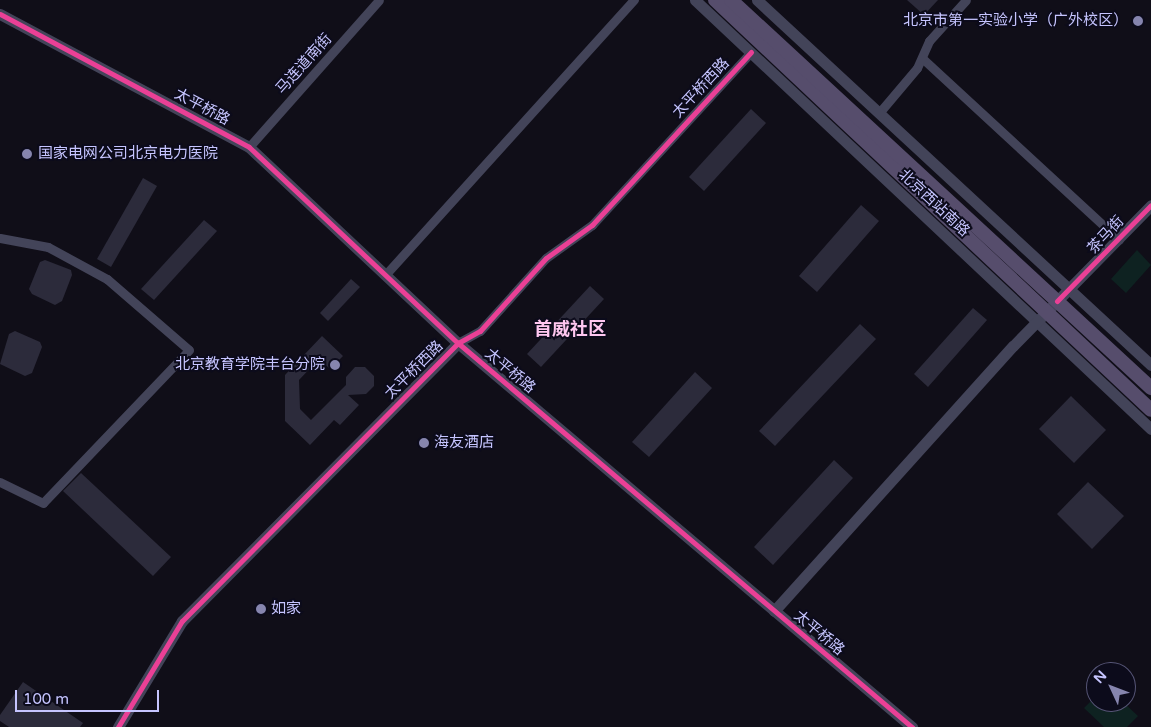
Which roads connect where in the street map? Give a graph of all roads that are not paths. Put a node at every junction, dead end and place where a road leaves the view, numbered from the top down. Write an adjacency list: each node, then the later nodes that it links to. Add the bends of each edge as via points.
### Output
1 (379, 0): 12 (street, 马连道南街)
2 (634, 0): 16 (street)
3 (696, 0): 9 (street, 北京西站南路)
4 (715, 0): 19 (main road, 北京西站南路)
5 (732, 0): 18 (main road, 北京西站南路)
6 (756, 0): 11 (street, 北京西站南路)
7 (966, 0): 10 (street, via 929,41)
8 (0, 14): 12 (street, 太平桥路)
9 (751, 52): 19 (street, 北京西站南路); 20 (street, 太平桥西路, via 592,225 546,258 480,331)
10 (922, 58): 11 (street, via 898,94); 15 (street)
11 (879, 113): 17 (street, 北京西站南路)
12 (249, 147): 16 (street, 太平桥路)
13 (1151, 205): 15 (street, 茶马街)
14 (0, 238): 25 (street, via 48,247 107,279 189,350 43,503)
15 (1119, 240): 17 (street, 茶马街)
16 (386, 274): 20 (street, 太平桥路)
17 (1069, 290): 18 (street, 茶马街); 21 (street, 北京西站南路)
18 (1057, 301): 19 (street, 茶马街); 22 (main road, 北京西站南路)
19 (1041, 317): 23 (main road, 北京西站南路); 24 (street, 北京西站南路); 26 (street, 茶马街)
20 (458, 343): 26 (street, 太平桥路); 27 (street, 太平桥西路, via 182,622)
21 (1151, 365)
22 (1151, 388)
23 (1151, 410)
24 (1151, 429)
25 (0, 482)
26 (774, 611): 28 (street, 太平桥路)
27 (118, 727)
28 (912, 727)

